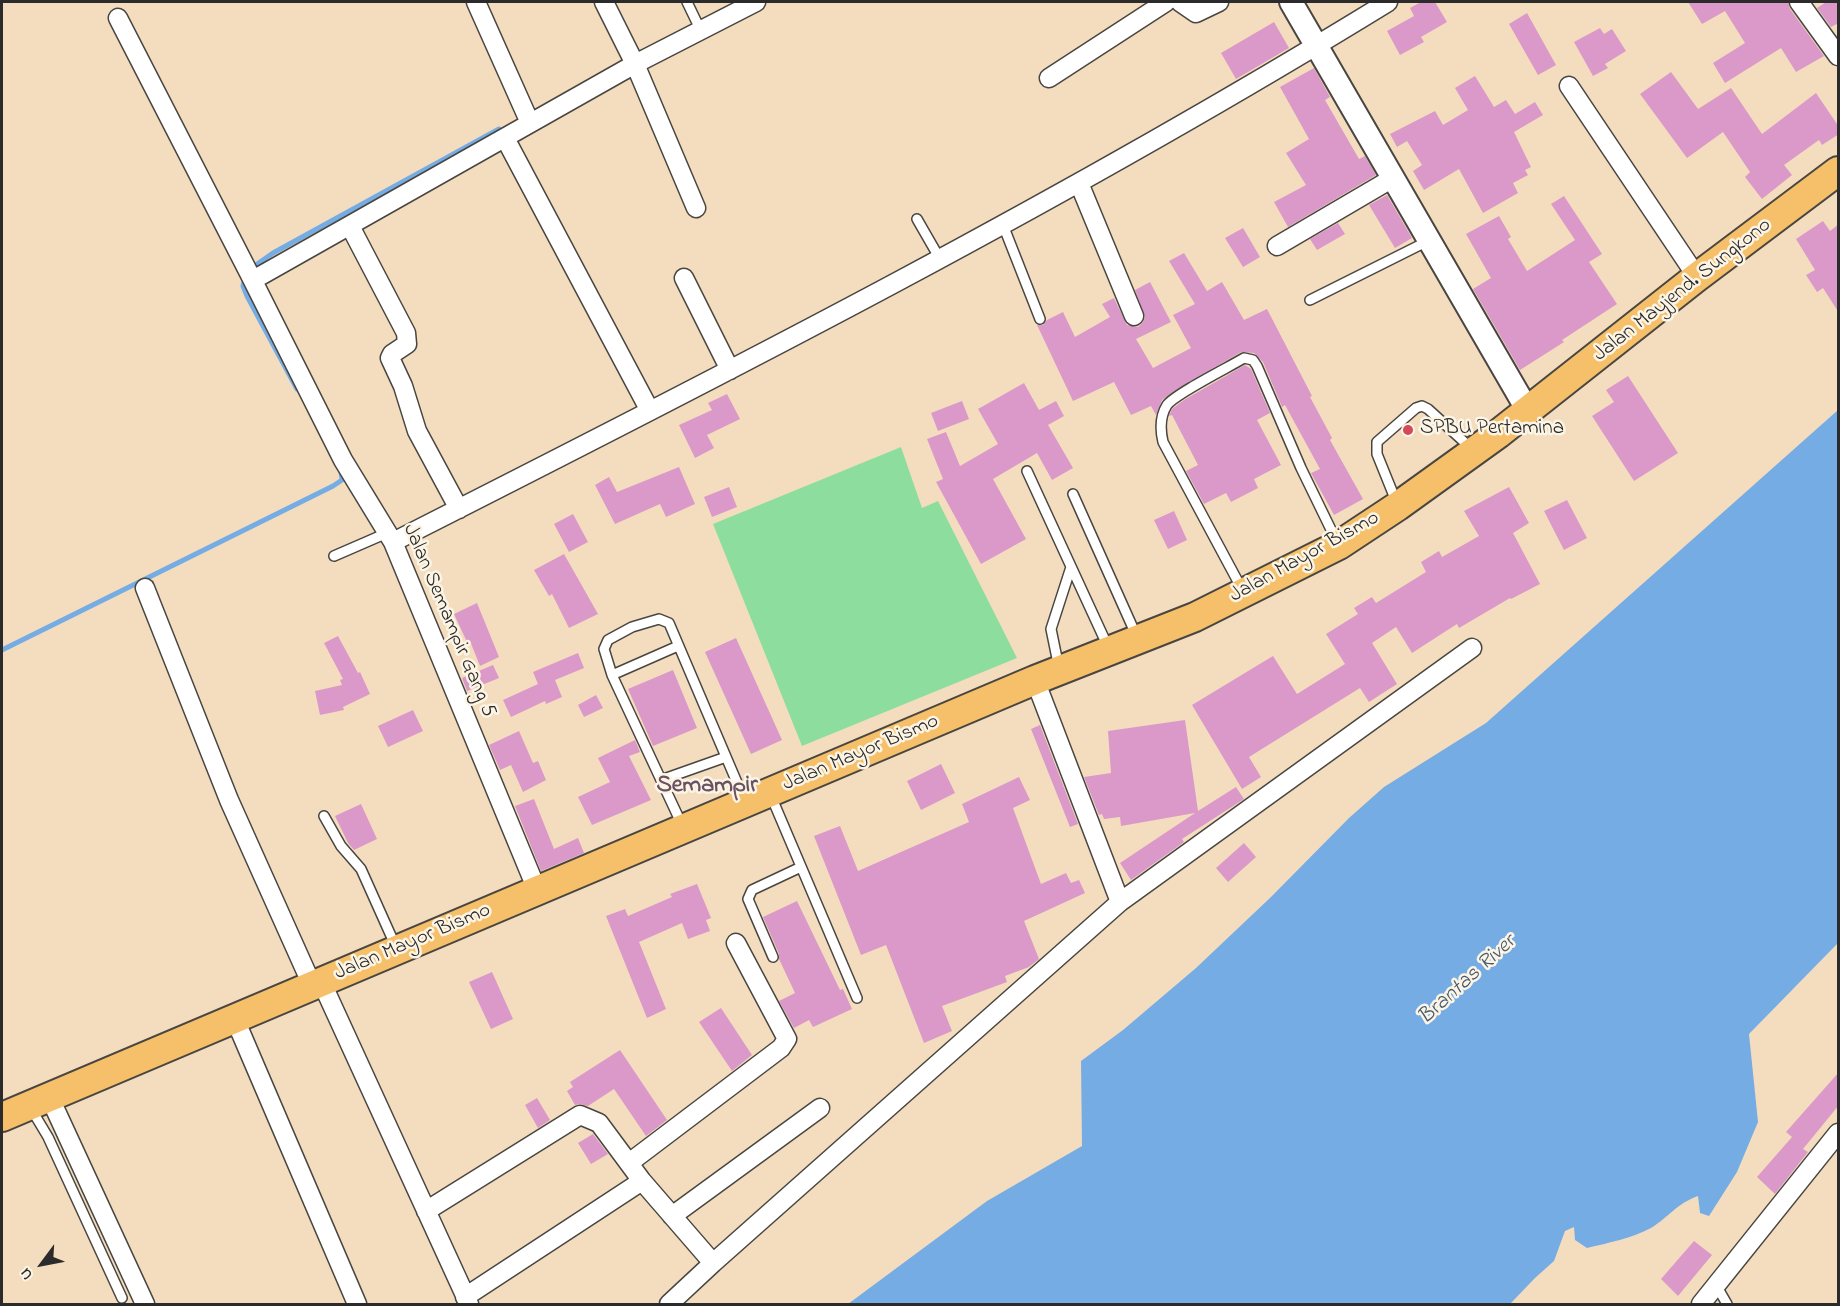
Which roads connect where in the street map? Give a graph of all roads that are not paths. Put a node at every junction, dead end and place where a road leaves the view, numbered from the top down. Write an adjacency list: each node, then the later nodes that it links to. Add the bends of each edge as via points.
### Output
1 (476, 2): 18 (street)
2 (604, 2): 15 (street)
3 (687, 2): 12 (lane)
4 (756, 2): 12 (street)
5 (1166, 2): 16 (street)
6 (1180, 2): 7 (street, via 1196,13)
7 (1219, 2)
8 (1291, 2): 13 (street)
9 (1388, 2): 13 (street)
10 (1799, 2): 14 (street)
11 (118, 18): 30 (street, Jalan Semampir Gang 5)
12 (700, 29): 15 (street)
13 (1317, 45): 21 (street); 22 (street)
14 (1839, 56)
15 (635, 64): 18 (street); 23 (street)
16 (1049, 78)
17 (1569, 86): 32 (street)
18 (530, 123): 19 (street)
19 (504, 138): 26 (street); 37 (street)
20 (1839, 171): 32 (main road, Jalan Mayjend. Sungkono)
21 (1394, 178): 27 (street); 28 (street)
22 (1079, 183): 25 (street); 34 (street)
23 (696, 208)
24 (917, 219): 29 (lane)
25 (1003, 225): 29 (street); 35 (lane)
26 (350, 226): 30 (street); 43 (street, via 406,333 407,344 390,358 417,430)
27 (1429, 240): 33 (lane); 38 (street)
28 (1277, 246)
29 (940, 259): 36 (street)
30 (250, 273): 44 (street, Jalan Semampir Gang 5, via 343,460)
31 (684, 278): 36 (street)
32 (1698, 278): 38 (main road, Jalan Mayjend. Sungkono)
33 (1310, 300)
34 (1134, 315)
35 (1040, 319)
36 (730, 370): 37 (street)
37 (650, 411): 43 (street)
38 (1528, 411): 39 (main road, Jalan Mayor Bismo)
39 (1474, 451): 42 (main road, Jalan Mayor Bismo); 42 (lane, via 1428,409 1416,408 1377,442 1377,454)
40 (1027, 471): 47 (lane)
41 (1074, 494): 50 (lane)
42 (1398, 506): 45 (main road, Jalan Mayor Bismo)
43 (459, 509): 44 (street)
44 (390, 538): 46 (lane); 62 (street, Jalan Semampir Gang 5)
45 (1339, 545): 49 (main road, Jalan Mayor Bismo); 49 (lane, via 1257,366 1253,360 1244,358 1171,401 1160,429 1163,442)
46 (334, 556)
47 (1071, 567): 53 (lane); 55 (lane, via 1051,629)
48 (145, 588): 67 (street, via 229,800)
49 (1244, 593): 50 (main road, Jalan Mayor Bismo)
50 (1138, 639): 53 (main road, Jalan Mayor Bismo)
51 (678, 646): 54 (lane); 54 (lane, via 669,623 659,618 632,627 605,644); 56 (lane)
52 (1472, 648): 63 (street)
53 (1110, 651): 55 (main road, Jalan Mayor Bismo)
54 (612, 675): 57 (lane)
55 (1047, 676): 58 (main road, Jalan Mayor Bismo); 63 (street)
56 (726, 757): 57 (lane); 58 (lane)
57 (661, 780): 60 (lane)
58 (758, 798): 60 (main road, Jalan Mayor Bismo); 61 (lane)
59 (324, 816): 65 (lane, via 341,846 361,869)
60 (684, 829): 62 (main road, Jalan Mayor Bismo)
61 (801, 867): 66 (lane, via 749,894); 68 (lane)
62 (537, 890): 65 (main road, Jalan Mayor Bismo)
63 (1120, 902): 78 (street)
64 (736, 943): 74 (street, via 787,1039 781,1048)
65 (397, 949): 67 (main road, Jalan Mayor Bismo)
66 (773, 957)
67 (316, 983): 69 (main road, Jalan Mayor Bismo); 76 (street)
68 (857, 998)
69 (234, 1017): 70 (main road, Jalan Mayor Bismo); 83 (street)
70 (39, 1101): 72 (main road, Jalan Mayor Bismo); 80 (lane, via 48,1137); 82 (street)
71 (820, 1108): 77 (street)
72 (2, 1117)
73 (1839, 1133): 79 (street)
74 (629, 1163): 75 (street); 76 (street, via 599,1123 580,1115)
75 (642, 1182): 77 (street); 81 (street)
76 (426, 1211): 81 (street)
77 (672, 1216): 78 (street)
78 (713, 1263): 84 (street)
79 (1716, 1285): 85 (street); 86 (lane)
80 (122, 1298)
81 (467, 1301)
82 (145, 1305)
83 (357, 1305)
84 (669, 1305)
85 (1701, 1305)
86 (1726, 1305)

